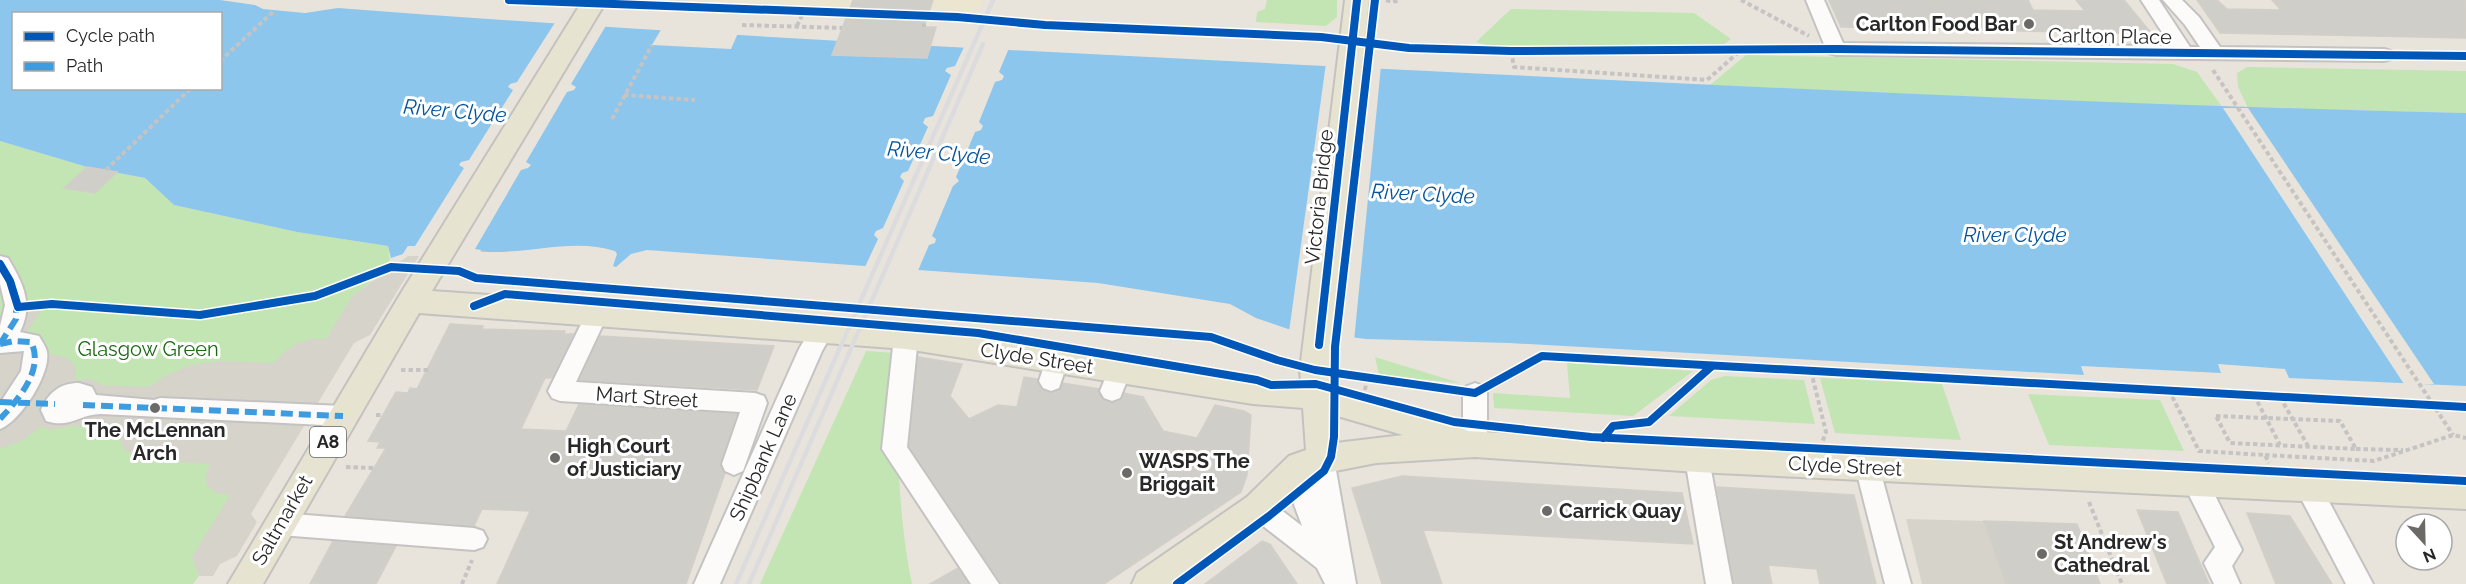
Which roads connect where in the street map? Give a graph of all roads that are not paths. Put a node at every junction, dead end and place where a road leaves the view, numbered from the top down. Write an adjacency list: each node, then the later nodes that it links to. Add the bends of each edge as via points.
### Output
1 (1357, 0): 15 (main road, Victoria Bridge, via 1316,370)
2 (1815, 0): 6 (street, Carlton Place, via 1836,49)
3 (2150, 0): 6 (street)
4 (2172, 0): 6 (street, via 2192,21)
5 (591, 8): 9 (main road, A8)
6 (2200, 53): 7 (street, Carlton Place)
7 (2384, 55)
8 (0, 264): 13 (street, via 18,311)
9 (411, 301): 10 (main road, Clyde Street); 17 (main road, Saltmarket / A8)
10 (597, 314): 11 (main road, Clyde Street); 21 (street, Mart Street, via 560,391 755,404)
11 (822, 330): 12 (main road, Clyde Street); 31 (street, Shipbank Lane)
12 (906, 337): 15 (main road, Clyde Street, via 1115,381); 32 (street, via 894,449)
13 (0, 344): 16 (street, via 26,341 36,350 29,379)
14 (1475, 393): 18 (street)
15 (1328, 396): 18 (main road, Clyde Street); 20 (main road, Victoria Bridge)
16 (5, 408): 17 (street, via 54,404 53,412 62,416 83,405)
17 (343, 416): 27 (main road, Saltmarket / A8)
18 (1475, 444): 19 (main road, Clyde Street); 20 (main road, Clyde Street, via 1376,450)
19 (1697, 459): 22 (main road, Clyde Street); 35 (street)
20 (1311, 462): 26 (main road); 29 (street, via 1302,488); 34 (street)
21 (734, 464)
22 (1867, 466): 23 (main road, Clyde Street); 36 (street)
23 (2195, 481): 24 (main road, Clyde Street); 37 (street, via 2229,550 2217,563)
24 (2308, 487): 25 (main road, Clyde Street); 38 (street)
25 (2466, 495)
26 (1258, 507): 29 (street); 33 (main road)
27 (280, 524): 28 (street); 30 (main road, Saltmarket / A8)
28 (469, 549)
29 (1326, 560): 34 (street)
30 (245, 584)
31 (707, 584)
32 (986, 584)
33 (1149, 584)
34 (1341, 584)
35 (1719, 584)
36 (1899, 584)
37 (2227, 584)
38 (2360, 584)

